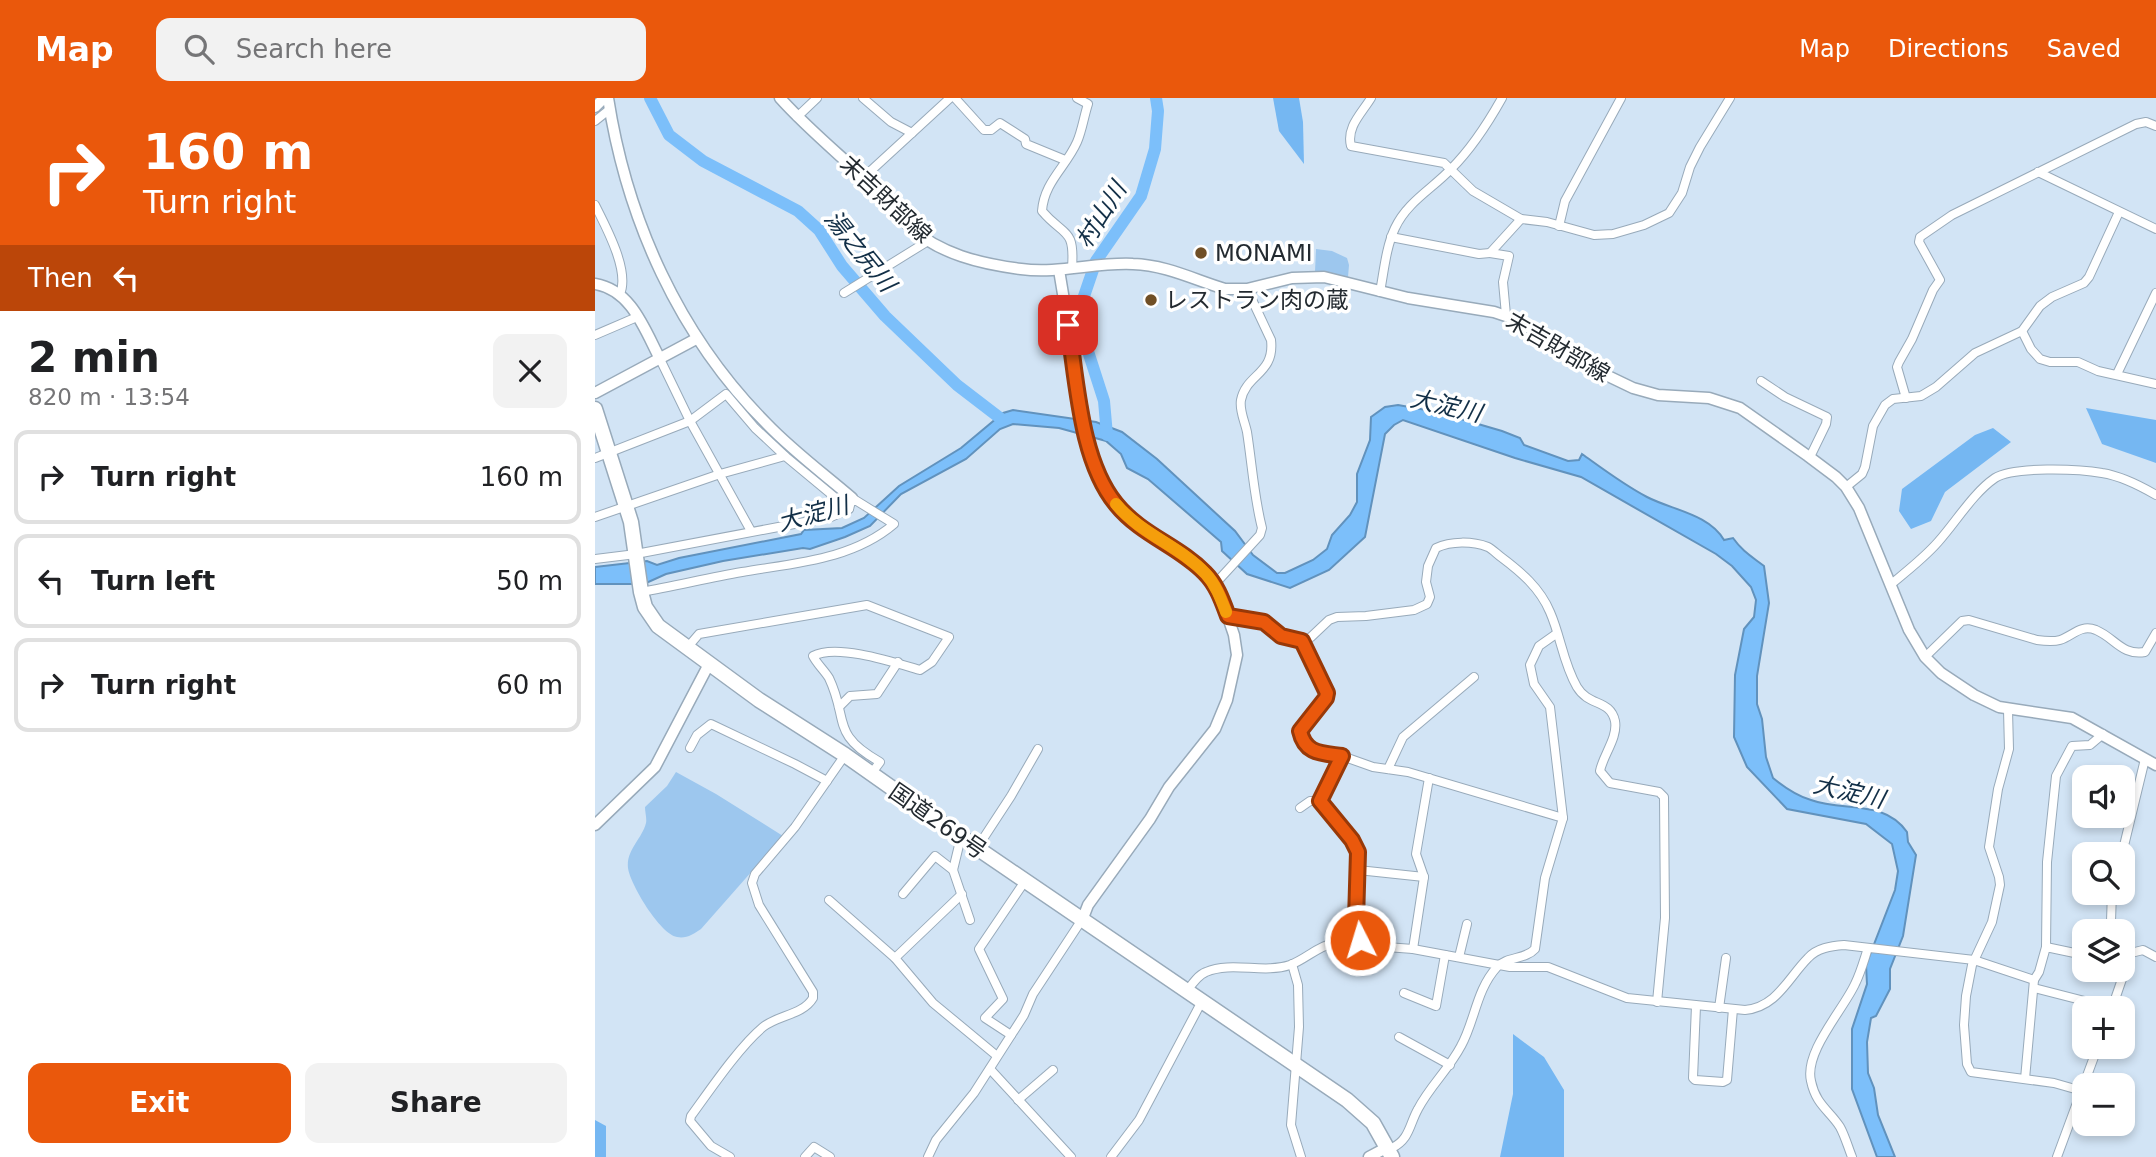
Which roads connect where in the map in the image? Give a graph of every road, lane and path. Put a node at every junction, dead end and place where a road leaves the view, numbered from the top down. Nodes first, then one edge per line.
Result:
1 (780, 98) edge
2 (817, 98) edge
3 (863, 98) edge
4 (950, 98) edge
5 (955, 98) edge
6 (1077, 98) edge
7 (1371, 98) edge
8 (1502, 98) edge
9 (1621, 98) edge
10 (1730, 98) edge
11 (607, 102) edge
12 (595, 107) edge
13 (797, 117) junction
14 (595, 121) edge
15 (2156, 125) edge
16 (912, 133) junction
17 (1065, 160) junction
18 (1452, 168) junction
19 (2038, 172) junction
20 (864, 177) junction
21 (595, 205) edge
22 (2119, 212) junction
23 (1521, 219) junction
24 (1559, 226) junction
25 (2156, 229) edge
26 (1391, 237) junction
27 (927, 241) junction
28 (1490, 253) junction
29 (1072, 268) junction
30 (1059, 270) junction
31 (595, 284) edge
32 (1247, 289) junction
33 (1380, 292) junction
34 (844, 293) dead end
35 (2156, 293) edge
36 (620, 294) junction
37 (1506, 315) junction
38 (637, 317) junction
39 (2022, 331) junction
40 (595, 335) edge
41 (696, 339) junction
42 (659, 358) junction
43 (2117, 374) junction
44 (1761, 381) dead end
45 (2156, 384) edge
46 (595, 393) edge
47 (1906, 398) junction
48 (595, 409) edge
49 (690, 421) junction
50 (602, 455) edge
51 (785, 456) junction
52 (1810, 457) junction
53 (720, 474) junction
54 (1846, 487) junction
55 (2156, 495) edge
56 (852, 502) junction
57 (626, 508) junction
58 (595, 517) edge
59 (751, 531) junction
60 (636, 556) junction
61 (595, 559) edge
62 (1214, 585) junction
63 (1890, 585) junction
64 (641, 591) junction
65 (1228, 616) junction
66 (1556, 634) junction
67 (2156, 634) edge
68 (1302, 641) junction
69 (687, 648) junction
70 (1925, 657) junction
71 (898, 662) junction
72 (709, 664) junction
73 (1473, 677) dead end
74 (839, 707) junction
75 (2008, 709) junction
76 (2103, 734) junction
77 (690, 748) dead end
78 (1038, 749) dead end
79 (845, 755) junction
80 (1342, 756) junction
81 (2145, 759) junction
82 (2156, 765) edge
83 (1388, 769) junction
84 (870, 775) junction
85 (1429, 778) junction
86 (827, 781) junction
87 (1320, 801) junction
88 (1300, 808) dead end
89 (1563, 818) junction
90 (595, 825) edge
91 (961, 837) junction
92 (2125, 842) edge
93 (977, 848) junction
94 (953, 870) junction
95 (1358, 870) junction
96 (1424, 877) junction
97 (1025, 881) junction
98 (903, 894) dead end
99 (962, 894) junction
100 (829, 900) dead end
101 (1083, 918) junction
102 (970, 920) dead end
103 (1467, 924) dead end
104 (1355, 944) junction
105 (2046, 947) junction
106 (1868, 948) junction
107 (1413, 949) junction
108 (2072, 952) edge
109 (2135, 952) edge
110 (1445, 955) junction
111 (1459, 957) junction
112 (2156, 957) edge
113 (895, 958) junction
114 (1726, 958) dead end
115 (1974, 960) junction
116 (1291, 964) junction
117 (1499, 964) junction
118 (2034, 984) junction
119 (1187, 991) junction
120 (1403, 993) dead end
121 (2073, 996) edge
122 (1202, 1001) junction
123 (1657, 1002) junction
124 (1696, 1006) junction
125 (1719, 1008) junction
126 (1733, 1009) junction
127 (1011, 1035) junction
128 (1399, 1037) dead end
129 (997, 1056) junction
130 (1294, 1064) junction
131 (1450, 1065) junction
132 (990, 1069) junction
133 (1053, 1070) dead end
134 (2025, 1079) junction
135 (2072, 1089) edge
136 (1018, 1101) junction
137 (2072, 1116) edge
138 (1389, 1152) edge
139 (730, 1157) edge
140 (805, 1157) edge
141 (830, 1157) edge
142 (928, 1157) edge
143 (1071, 1157) edge
144 (1111, 1157) edge
145 (1301, 1157) edge
146 (1369, 1157) edge
147 (1852, 1157) edge
148 (2057, 1157) edge

1 - 13 street, 末吉財部線
2 - 13 street
3 - 16 street
4 - 16 street
5 - 17 street
6 - 17 street
7 - 18 street
8 - 18 street
9 - 24 street
10 - 24 street
11 - 12 street
11 - 14 street
11 - 41 street
13 - 20 street, 末吉財部線
15 - 19 street
16 - 20 street
17 - 29 street
18 - 23 street
18 - 26 street
19 - 22 street
19 - 47 street
20 - 27 street, 末吉財部線
21 - 36 street
22 - 25 street
22 - 39 street
23 - 24 street
23 - 28 street
26 - 28 street
26 - 33 street
27 - 30 street, 末吉財部線
27 - 34 street
28 - 37 street
29 - 30 street, 末吉財部線
29 - 32 street, 末吉財部線
30 - 62 street
31 - 36 street
32 - 33 street, 末吉財部線
32 - 62 street
33 - 37 street, 末吉財部線
35 - 43 street
36 - 38 street
37 - 52 street, 末吉財部線
38 - 40 street
38 - 42 street
39 - 43 street
39 - 47 street
41 - 42 street
41 - 56 street
42 - 46 street
42 - 49 street
43 - 45 street
44 - 52 street
47 - 54 street
48 - 50 highway, 国道269号
49 - 50 street
49 - 51 street
49 - 53 street
50 - 57 highway, 国道269号
51 - 53 street
51 - 56 street
52 - 54 street, 末吉財部線
53 - 57 street
53 - 59 street
54 - 63 street, 末吉財部線
55 - 63 street
56 - 59 street
56 - 64 street
57 - 58 street
57 - 60 highway, 国道269号
59 - 60 street
60 - 61 street
60 - 64 highway, 国道269号
62 - 65 street
63 - 70 street, 末吉財部線
64 - 69 highway, 国道269号
65 - 68 street
65 - 101 street
66 - 68 street
66 - 89 street
66 - 123 street
67 - 70 street
68 - 80 street
69 - 71 street
69 - 72 highway, 国道269号
70 - 75 street, 末吉財部線
71 - 74 street
71 - 74 street
72 - 79 highway, 国道269号
72 - 90 street
73 - 83 street
74 - 84 street
75 - 76 street, 末吉財部線
75 - 115 street
76 - 81 street, 末吉財部線
76 - 105 street
77 - 86 street
78 - 93 street
79 - 84 highway, 国道269号
79 - 86 street
80 - 83 street
80 - 87 street
81 - 82 street, 末吉財部線
81 - 92 street
83 - 85 street
84 - 91 highway, 国道269号
85 - 89 street
85 - 96 street
86 - 139 street
87 - 88 street
87 - 95 street
89 - 117 street
91 - 93 highway, 国道269号
91 - 94 street
93 - 97 highway, 国道269号
94 - 98 street
94 - 99 street
95 - 96 street
95 - 104 street
96 - 107 street
97 - 101 highway, 国道269号
97 - 127 street
99 - 102 street
99 - 113 street
100 - 113 street
101 - 119 highway, 国道269号
101 - 127 street
103 - 111 street
104 - 107 street
104 - 116 street
105 - 108 street
105 - 118 street
106 - 115 street
106 - 126 street
106 - 147 street
107 - 110 street
109 - 112 street
110 - 111 street
110 - 120 street
111 - 117 street
113 - 129 street
114 - 125 street
115 - 118 street
115 - 134 street
116 - 119 street
116 - 130 street
117 - 123 street
117 - 131 street
118 - 121 street
118 - 134 street
119 - 122 highway, 国道269号
122 - 130 highway, 国道269号
122 - 144 street
123 - 124 street
124 - 125 street
124 - 126 street
125 - 126 street
127 - 129 street
128 - 131 street
129 - 132 street
130 - 138 highway, 国道269号
130 - 145 street
131 - 138 street
132 - 136 street
132 - 142 street
133 - 136 street
134 - 135 street
136 - 143 street
137 - 148 street
138 - 146 street
140 - 141 street

